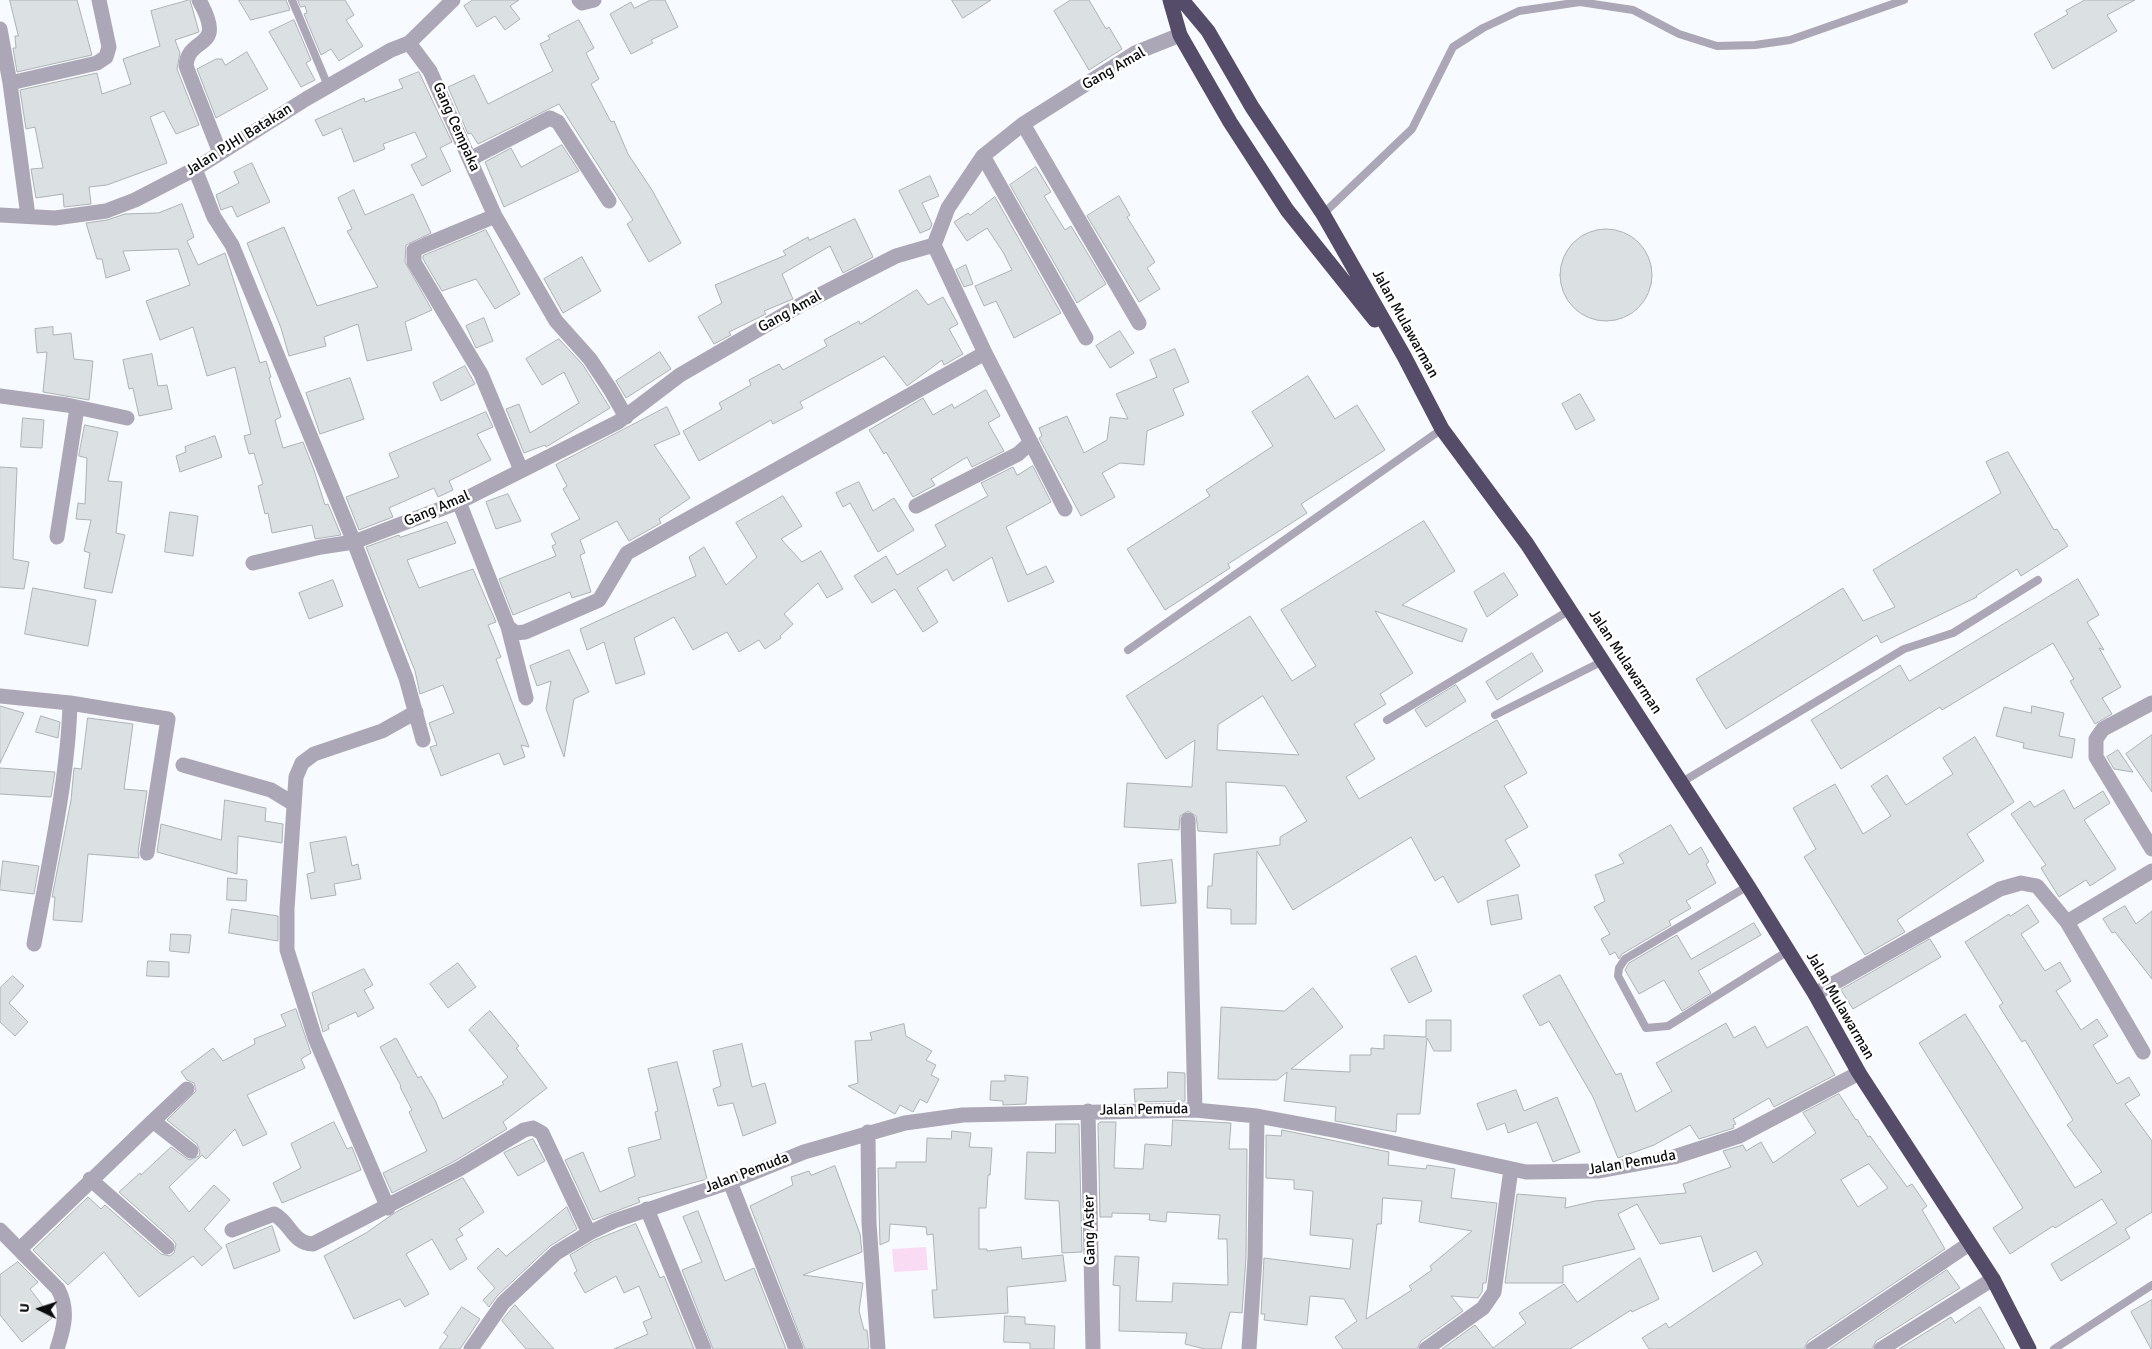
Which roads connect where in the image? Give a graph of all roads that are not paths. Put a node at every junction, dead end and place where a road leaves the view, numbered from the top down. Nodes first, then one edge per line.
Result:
1 (99, 0) edge
2 (199, 0) edge
3 (292, 0) edge
4 (453, 0) edge
5 (579, 0) edge
6 (594, 0) edge
7 (1170, 0) edge
8 (1182, 0) edge
9 (1904, 0) edge
10 (1180, 35) junction
11 (1, 39) edge
12 (409, 43) junction
13 (10, 83) junction
14 (328, 86) junction
15 (1023, 124) junction
16 (220, 153) junction
17 (983, 156) junction
18 (470, 158) junction
19 (195, 169) junction
20 (609, 201) dead end
21 (1323, 214) junction
22 (0, 215) edge
23 (28, 216) junction
24 (495, 216) junction
25 (934, 246) junction
26 (1138, 323) dead end
27 (1086, 338) dead end
28 (985, 353) junction
29 (1404, 356) junction
30 (0, 396) edge
31 (77, 408) junction
32 (626, 417) junction
33 (127, 418) dead end
34 (1442, 429) junction
35 (1031, 442) junction
36 (521, 470) junction
37 (459, 502) junction
38 (916, 506) dead end
39 (1064, 509) dead end
40 (57, 537) dead end
41 (354, 542) junction
42 (253, 563) dead end
43 (2038, 580) dead end
44 (1570, 610) junction
45 (508, 627) junction
46 (1128, 650) dead end
47 (1603, 661) junction
48 (0, 696) edge
49 (526, 698) dead end
50 (70, 703) junction
51 (2152, 703) edge
52 (416, 712) junction
53 (1495, 715) dead end
54 (1387, 720) dead end
55 (423, 740) dead end
56 (183, 765) dead end
57 (1682, 782) junction
58 (294, 804) junction
59 (1188, 820) dead end
60 (2152, 849) edge
61 (147, 853) dead end
62 (2152, 871) edge
63 (1748, 886) junction
64 (2066, 922) junction
65 (34, 944) dead end
66 (1788, 951) junction
67 (1815, 994) junction
68 (2144, 1052) dead end
69 (1859, 1073) junction
70 (186, 1088) dead end
71 (1196, 1110) junction
72 (1088, 1111) junction
73 (1257, 1116) junction
74 (153, 1121) junction
75 (868, 1132) junction
76 (191, 1151) dead end
77 (1511, 1169) junction
78 (90, 1179) junction
79 (730, 1182) junction
80 (388, 1208) junction
81 (647, 1209) junction
82 (0, 1230) edge
83 (232, 1230) dead end
84 (589, 1233) junction
85 (1969, 1244) junction
86 (167, 1247) dead end
87 (20, 1249) junction
88 (1993, 1279) junction
89 (2152, 1285) edge
90 (57, 1349) edge
91 (471, 1349) edge
92 (704, 1349) edge
93 (796, 1349) edge
94 (878, 1349) edge
95 (1093, 1349) edge
96 (1248, 1349) edge
97 (1426, 1349) edge
98 (1813, 1349) edge
99 (1881, 1349) edge
100 (2029, 1349) edge
101 (2054, 1349) edge

1 - 13 street
2 - 16 street
3 - 14 lane
4 - 12 street, Jalan PJHI Batakan
5 - 6 street
7 - 10 highway
8 - 21 highway, Jalan Mulawarman
9 - 21 lane
10 - 15 street, Gang Amal
10 - 29 highway
11 - 13 street
12 - 14 street, Jalan PJHI Batakan
12 - 18 street, Gang Cempaka
13 - 23 street
14 - 16 street, Jalan PJHI Batakan
15 - 17 street, Gang Amal
15 - 26 street
16 - 19 street, Jalan PJHI Batakan
17 - 25 street, Gang Amal
17 - 27 street
18 - 20 street
18 - 24 street, Gang Cempaka
19 - 23 street, Jalan PJHI Batakan
19 - 41 street
21 - 29 highway, Jalan Mulawarman
22 - 23 street, Jalan PJHI Batakan
24 - 32 street, Gang Cempaka
24 - 36 street
25 - 28 street
25 - 32 street, Gang Amal
28 - 35 street
28 - 45 street
29 - 34 highway, Jalan Mulawarman
30 - 31 street
31 - 33 street
31 - 40 street
32 - 36 street, Gang Amal
34 - 44 highway, Jalan Mulawarman
34 - 46 lane
35 - 38 street
35 - 39 street
36 - 37 street, Gang Amal
37 - 41 street, Gang Amal
37 - 45 street
41 - 42 street, Gang Amal
41 - 52 street
43 - 57 lane
44 - 47 highway, Jalan Mulawarman
44 - 54 lane
45 - 49 street
47 - 53 lane
47 - 57 highway, Jalan Mulawarman
48 - 50 street
50 - 61 street
50 - 65 street
51 - 60 street
52 - 55 street
52 - 58 street
56 - 58 street
57 - 63 highway, Jalan Mulawarman
58 - 80 street
59 - 71 street
62 - 64 street
63 - 66 highway, Jalan Mulawarman
63 - 66 lane
64 - 67 street
64 - 68 street
66 - 67 highway, Jalan Mulawarman
67 - 69 highway, Jalan Mulawarman
69 - 77 street, Jalan Pemuda
69 - 85 highway, Jalan Mulawarman
70 - 74 street
71 - 72 street, Jalan Pemuda
71 - 73 street, Jalan Pemuda
72 - 75 street, Jalan Pemuda
72 - 95 street, Gang Aster
73 - 77 street, Jalan Pemuda
73 - 96 street
74 - 76 street
74 - 78 street
75 - 79 street, Jalan Pemuda
75 - 94 street
77 - 97 street
78 - 86 street
78 - 87 street
79 - 81 street, Jalan Pemuda
79 - 93 street
80 - 83 street
80 - 84 street
81 - 84 street, Jalan Pemuda
81 - 92 street
82 - 87 street
84 - 91 street, Jalan Pemuda
85 - 88 highway, Jalan Mulawarman
85 - 98 street
87 - 90 street
88 - 99 street
88 - 100 highway, Jalan Mulawarman
89 - 101 lane

